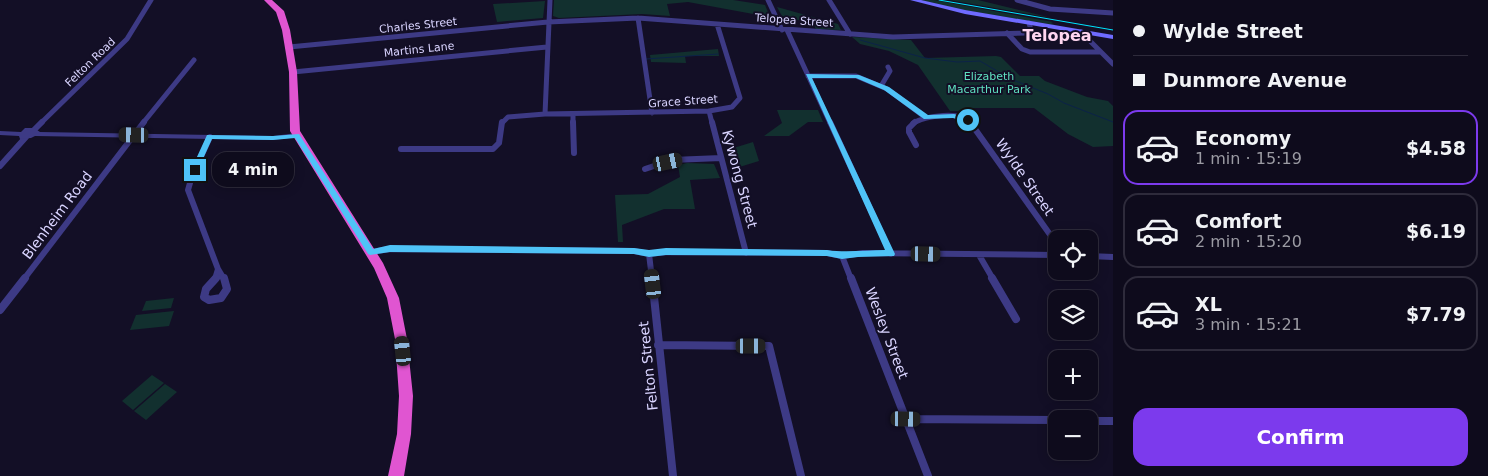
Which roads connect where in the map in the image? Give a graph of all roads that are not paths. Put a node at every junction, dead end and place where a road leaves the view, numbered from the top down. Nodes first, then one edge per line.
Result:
1 (151, 0) edge
2 (268, 0) edge
3 (550, 0) edge
4 (768, 0) edge
5 (829, 0) edge
6 (913, 0) edge
7 (1017, 0) edge
8 (1113, 13) edge
9 (638, 18) junction
10 (548, 22) junction
11 (1029, 23) junction
12 (717, 24) junction
13 (784, 30) junction
14 (1081, 32) junction
15 (1007, 33) junction
16 (850, 34) junction
17 (1113, 37) edge
18 (289, 47) junction
19 (547, 47) junction
20 (1100, 52) junction
21 (194, 60) dead end
22 (1113, 64) edge
23 (888, 67) dead end
24 (293, 72) junction
25 (808, 76) junction
26 (881, 86) junction
27 (709, 111) junction
28 (652, 113) junction
29 (545, 114) junction
30 (573, 115) junction
31 (926, 118) junction
32 (0, 133) edge
33 (29, 134) junction
34 (134, 135) junction
35 (297, 135) junction
36 (210, 137) junction
37 (916, 145) dead end
38 (401, 150) dead end
39 (574, 153) dead end
40 (721, 158) junction
41 (0, 166) edge
42 (645, 169) dead end
43 (1048, 233) edge
44 (370, 252) junction
45 (746, 253) junction
46 (649, 254) junction
47 (891, 254) junction
48 (979, 255) junction
49 (842, 256) junction
50 (1048, 256) edge
51 (1098, 256) edge
52 (1113, 257) edge
53 (218, 269) dead end
54 (0, 310) edge
55 (1016, 319) dead end
56 (658, 345) junction
57 (906, 419) junction
58 (1048, 420) edge
59 (1098, 421) edge
60 (1113, 421) edge
61 (396, 476) edge
62 (673, 476) edge
63 (802, 476) edge
64 (928, 476) edge

1 - 33 street, Felton Road
2 - 18 highway
3 - 10 street
4 - 13 street
5 - 16 street
6 - 11 main road
7 - 8 street
9 - 10 street, Telopea Street
9 - 12 street, Telopea Street
9 - 28 street
10 - 18 street, Charles Street
10 - 19 street
11 - 14 main road
11 - 15 street, Telopea Street
12 - 13 street, Telopea Street
12 - 27 street, Grace Street
13 - 16 street, Telopea Street
13 - 25 street
14 - 17 main road
14 - 20 street
15 - 16 street, Telopea Street
15 - 20 street
18 - 24 highway
19 - 24 street, Martins Lane
19 - 29 street
20 - 22 street
21 - 34 street, Blenheim Road
23 - 26 street
24 - 35 highway
25 - 26 street
25 - 47 street
26 - 31 street
27 - 28 street, Grace Street
27 - 40 street, Kywong Street
28 - 30 street, Grace Street
29 - 30 street, Grace Street
29 - 38 street, Grace Street
30 - 39 street
31 - 37 street
31 - 43 street, Wylde Street
32 - 33 street
33 - 34 street
33 - 41 street, Felton Road
34 - 36 street
34 - 54 street, Blenheim Road
35 - 36 street
35 - 44 highway
36 - 53 street
40 - 42 street
40 - 45 street, Kywong Street
44 - 46 street
44 - 61 highway
45 - 46 street
45 - 49 street
46 - 56 street, Felton Street
47 - 48 street
47 - 49 street
48 - 50 street
48 - 55 street
49 - 57 street, Wesley Street
51 - 52 street
56 - 62 street, Felton Street
56 - 63 street
57 - 58 street
57 - 64 street, Wesley Street
59 - 60 street

